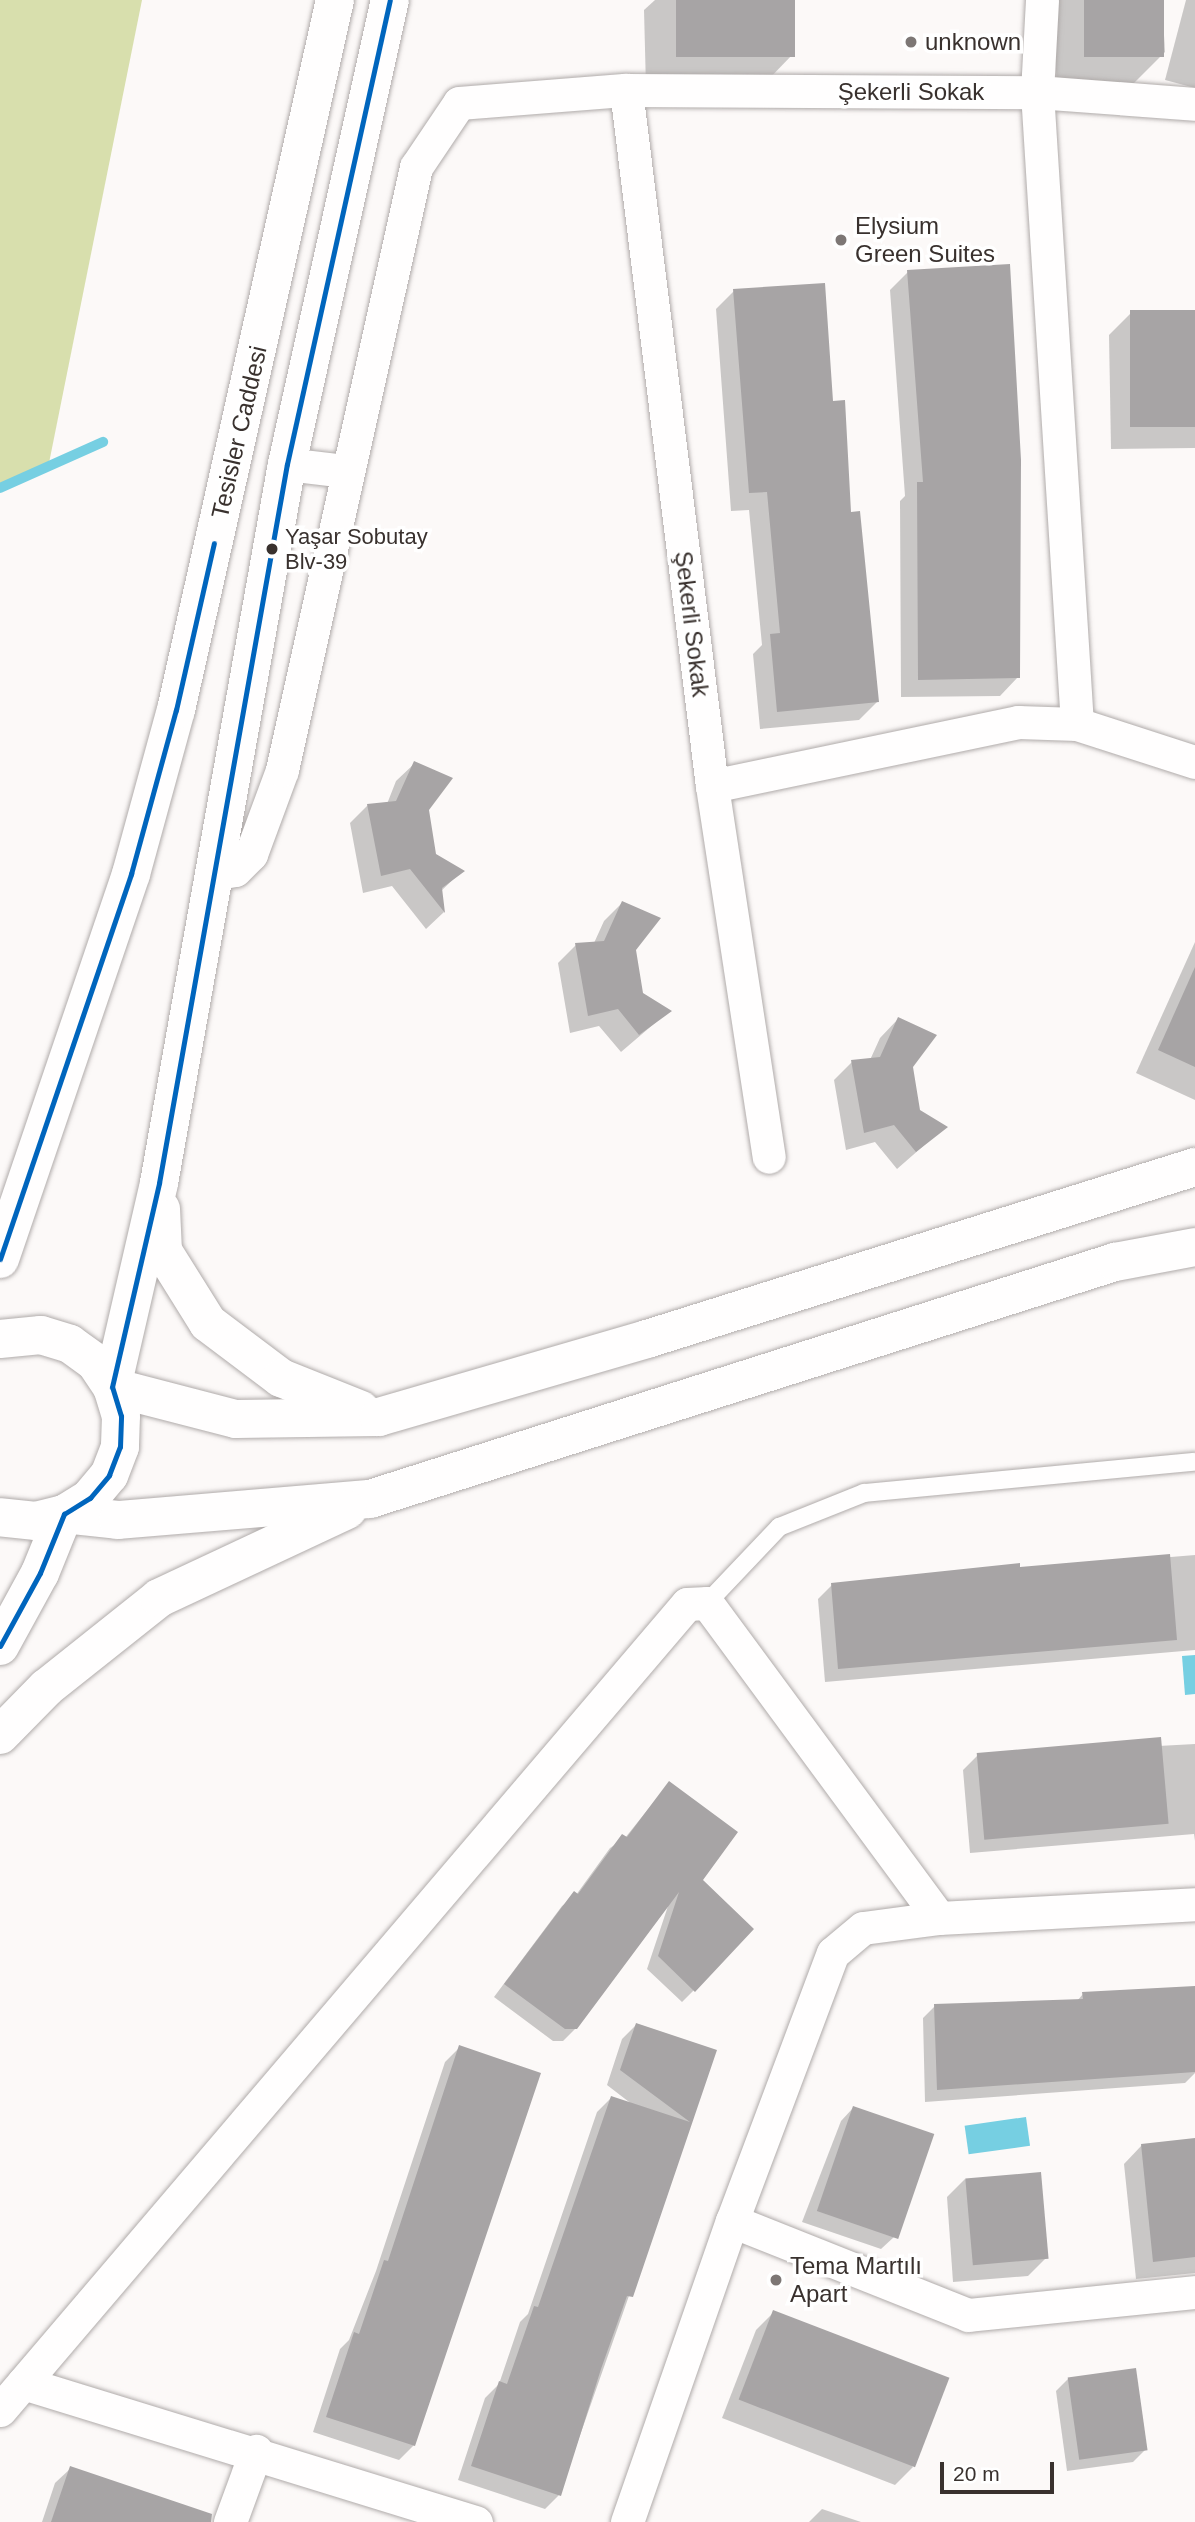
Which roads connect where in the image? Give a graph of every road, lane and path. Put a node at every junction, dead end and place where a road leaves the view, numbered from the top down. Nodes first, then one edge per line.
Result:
1 (335, 0) edge
2 (390, 0) edge
3 (1042, 0) edge
4 (626, 90) junction
5 (1037, 92) junction
6 (1195, 104) edge
7 (287, 464) junction
8 (345, 471) junction
9 (1077, 724) junction
10 (1195, 762) edge
11 (712, 786) junction
12 (212, 874) junction
13 (769, 1157) dead end
14 (1195, 1167) edge
15 (159, 1183) junction
16 (1195, 1247) edge
17 (0, 1259) edge
18 (0, 1339) edge
19 (112, 1387) junction
20 (379, 1417) junction
21 (1195, 1462) edge
22 (370, 1499) junction
23 (64, 1514) junction
24 (0, 1517) edge
25 (707, 1603) junction
26 (0, 1646) edge
27 (0, 1735) edge
28 (1195, 1904) edge
29 (939, 1918) junction
30 (732, 2221) junction
31 (1195, 2292) edge
32 (23, 2383) junction
33 (0, 2410) edge
34 (256, 2451) junction
35 (230, 2522) edge
36 (476, 2522) edge
37 (627, 2522) edge

1 - 17 main road, Tesisler Caddesi
2 - 7 main road
3 - 5 street
4 - 5 street, Şekerli Sokak
4 - 8 street, Şekerli Sokak
4 - 11 street, Şekerli Sokak
5 - 6 street, Şekerli Sokak
5 - 9 street
7 - 8 street
7 - 12 main road
8 - 12 street, Şekerli Sokak
9 - 10 street
9 - 11 street
11 - 13 street, Şekerli Sokak
12 - 15 main road
14 - 20 main road
15 - 19 main road
15 - 20 main road
16 - 22 main road
18 - 19 main road
19 - 20 main road
19 - 23 main road
21 - 25 lane
22 - 23 main road
22 - 27 main road
23 - 24 main road
23 - 26 main road
25 - 29 street
25 - 32 street
28 - 29 street
29 - 30 street
30 - 31 street
30 - 37 street
32 - 33 street
32 - 34 street
34 - 35 street
34 - 36 street

